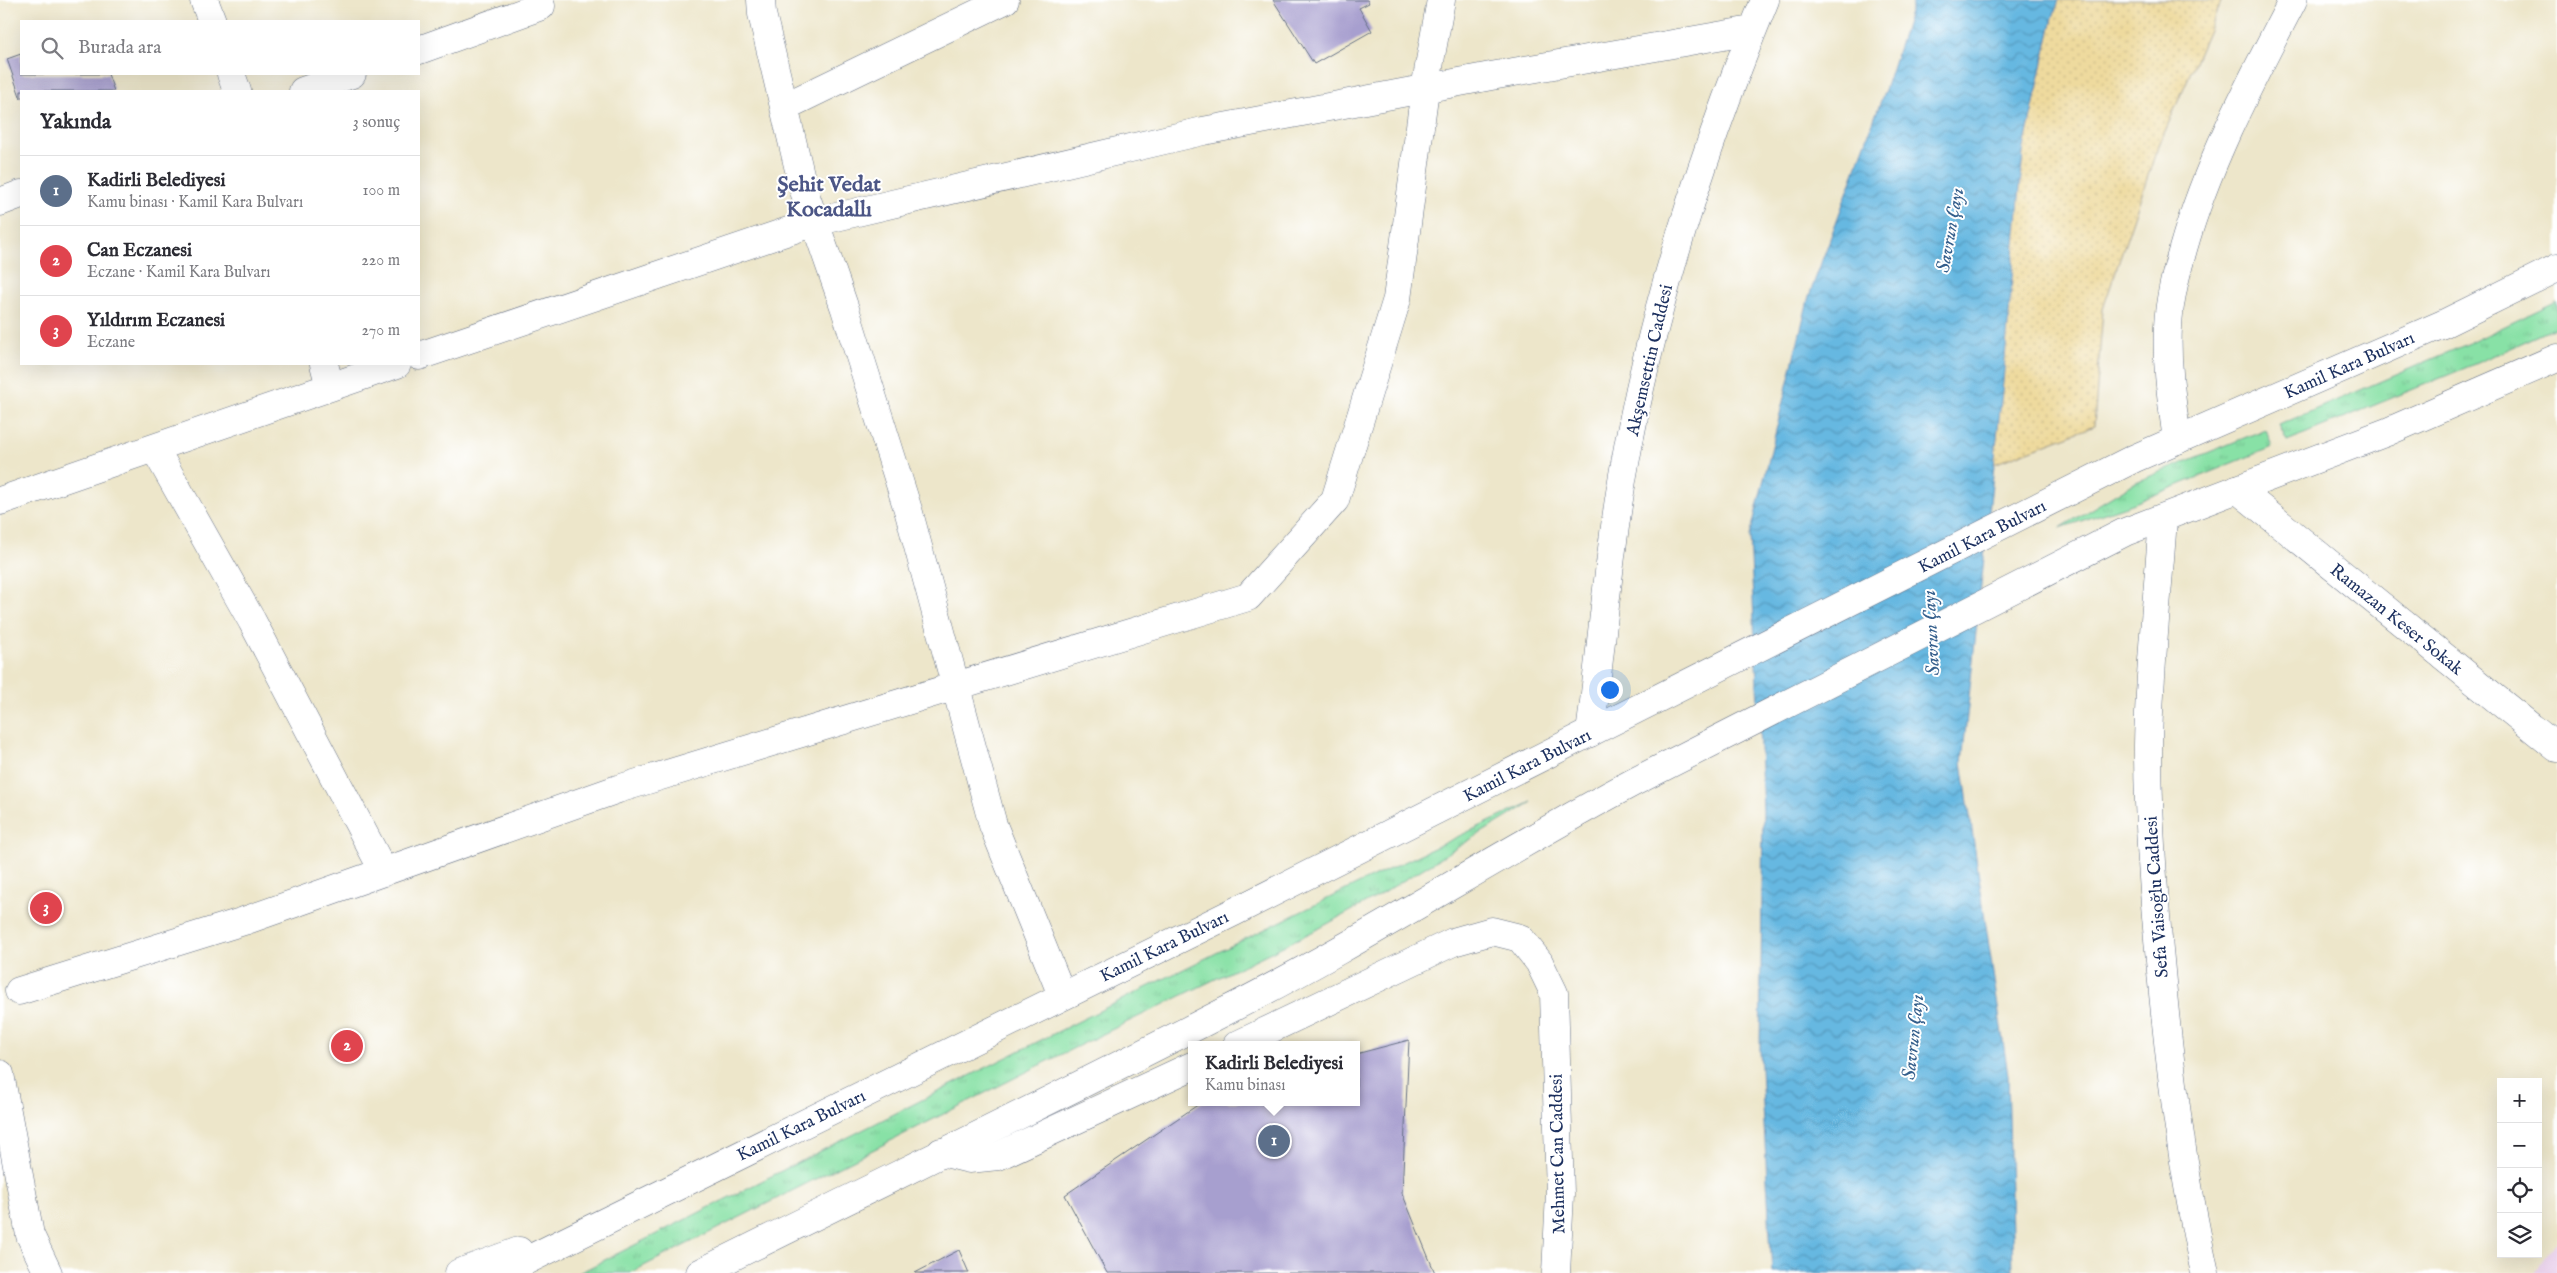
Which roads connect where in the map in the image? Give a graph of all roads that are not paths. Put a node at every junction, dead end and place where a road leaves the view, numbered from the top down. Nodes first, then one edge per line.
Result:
1 (204, 0) edge
2 (761, 0) edge
3 (1005, 0) edge
4 (1441, 0) edge
5 (1765, 0) edge
6 (2293, 0) edge
7 (542, 6) dead end
8 (212, 20) edge
9 (1752, 30) junction
10 (420, 50) edge
11 (231, 75) edge
12 (349, 75) edge
13 (1425, 89) junction
14 (237, 90) edge
15 (306, 90) edge
16 (784, 107) junction
17 (20, 194) edge
18 (0, 202) edge
19 (815, 222) junction
20 (2557, 268) edge
21 (420, 356) edge
22 (2557, 358) edge
23 (391, 365) edge
24 (327, 376) edge
25 (2177, 440) junction
26 (155, 448) junction
27 (2237, 489) junction
28 (0, 501) edge
29 (2163, 518) junction
30 (955, 686) junction
31 (1590, 733) junction
32 (2557, 748) edge
33 (384, 872) junction
34 (19, 991) dead end
35 (1062, 995) junction
36 (1245, 1041) edge
37 (1188, 1068) edge
38 (0, 1074) edge
39 (941, 1152) junction
40 (624, 1212) junction
41 (30, 1235) junction
42 (31, 1273) edge
43 (48, 1273) edge
44 (459, 1273) edge
45 (501, 1273) edge
46 (700, 1273) edge
47 (1556, 1273) edge
48 (2205, 1273) edge

1 - 8 street
2 - 16 street
3 - 16 street
4 - 13 street
5 - 9 street, Akşemsettin Caddesi
6 - 25 street
7 - 10 street
9 - 13 street
9 - 31 street, Akşemsettin Caddesi
11 - 14 street
12 - 15 street
13 - 19 street
13 - 30 street
16 - 19 street
17 - 18 street
19 - 21 street
19 - 30 street
20 - 25 street, Kamil Kara Bulvarı
22 - 27 street
23 - 24 street
24 - 26 street
25 - 31 street, Kamil Kara Bulvarı
26 - 28 street
26 - 33 street
27 - 29 street
27 - 32 street, Ramazan Keser Sokak
29 - 39 street
29 - 48 street, Sefa Vaisoğlu Caddesi
30 - 33 street
30 - 35 street
31 - 35 street, Kamil Kara Bulvarı
33 - 34 street
35 - 40 street, Kamil Kara Bulvarı
36 - 47 street, Mehmet Can Caddesi
37 - 39 street
38 - 41 street
39 - 46 street
40 - 44 street
40 - 45 street, Kamil Kara Bulvarı
41 - 42 street
41 - 43 street

